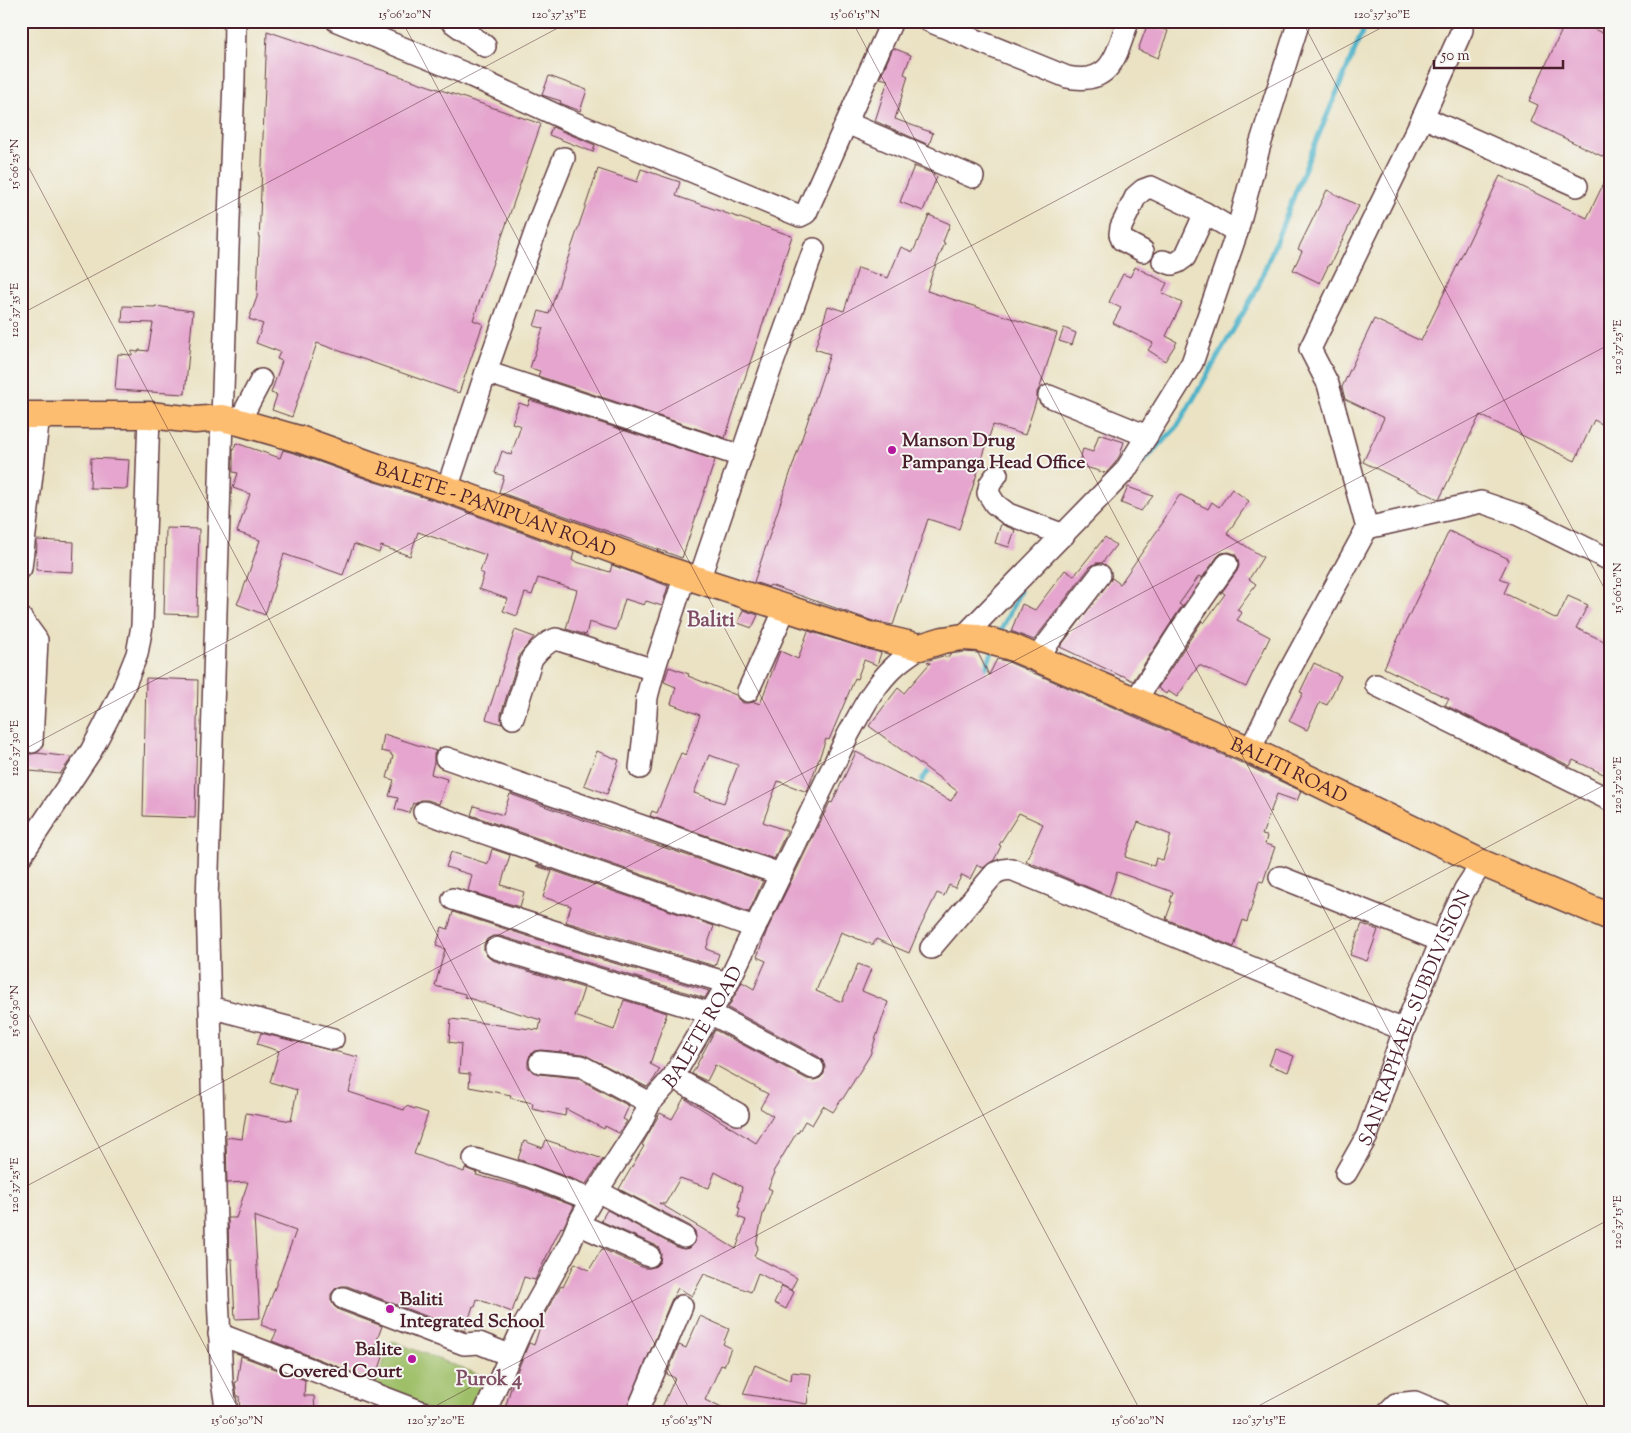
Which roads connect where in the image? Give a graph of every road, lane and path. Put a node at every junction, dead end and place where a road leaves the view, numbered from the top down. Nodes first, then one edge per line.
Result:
1 (235, 21) edge
2 (337, 21) edge
3 (451, 21) edge
4 (892, 21) edge
5 (929, 21) edge
6 (1128, 21) edge
7 (1299, 21) edge
8 (1462, 30) dead end
9 (484, 46) dead end
10 (1423, 117) junction
11 (847, 123) junction
12 (564, 158) dead end
13 (973, 177) dead end
14 (1577, 186) dead end
15 (1204, 213) junction
16 (1237, 232) junction
17 (814, 249) dead end
18 (1143, 252) dead end
19 (1163, 262) dead end
20 (486, 372) junction
21 (261, 380) dead end
22 (1049, 396) dead end
23 (30, 415) edge
24 (149, 415) junction
25 (230, 420) junction
26 (1147, 436) junction
27 (741, 456) junction
28 (997, 474) dead end
29 (447, 489) junction
30 (1367, 528) junction
31 (1064, 535) junction
32 (1610, 560) edge
33 (1227, 564) dead end
34 (21, 568) edge
35 (1100, 575) dead end
36 (692, 578) junction
37 (784, 609) junction
38 (21, 618) edge
39 (971, 638) junction
40 (920, 647) junction
41 (1037, 657) junction
42 (654, 670) junction
43 (1376, 685) dead end
44 (748, 691) dead end
45 (1135, 701) junction
46 (513, 718) dead end
47 (32, 742) dead end
48 (1250, 750) junction
49 (446, 758) dead end
50 (640, 768) dead end
51 (1610, 800) edge
52 (424, 812) dead end
53 (21, 856) edge
54 (1482, 863) junction
55 (780, 874) junction
56 (1280, 877) dead end
57 (453, 899) dead end
58 (1610, 917) edge
59 (754, 927) junction
60 (1441, 941) junction
61 (496, 948) dead end
62 (931, 948) dead end
63 (728, 984) junction
64 (210, 1007) junction
65 (710, 1013) junction
66 (1404, 1030) junction
67 (333, 1039) dead end
68 (540, 1062) dead end
69 (813, 1068) dead end
70 (673, 1077) junction
71 (650, 1103) junction
72 (738, 1114) dead end
73 (474, 1160) dead end
74 (1346, 1173) dead end
75 (594, 1195) junction
76 (578, 1224) junction
77 (684, 1237) dead end
78 (649, 1256) dead end
79 (343, 1298) dead end
80 (682, 1306) dead end
81 (219, 1334) junction
82 (509, 1355) junction
83 (227, 1412) edge
84 (422, 1412) edge
85 (486, 1412) edge
86 (637, 1412) edge
87 (1388, 1412) edge
88 (1439, 1412) edge

1 - 25 street
2 - 11 street
3 - 9 street
4 - 11 street
5 - 6 street
7 - 16 street
8 - 10 street
10 - 14 street
10 - 30 street
11 - 13 street
12 - 20 street
15 - 16 street
15 - 18 street
15 - 19 street
16 - 26 street
17 - 27 street
20 - 27 street
20 - 29 street
21 - 25 street
22 - 26 street
23 - 24 main road, BALETE - PANIPUAN ROAD
23 - 34 street
24 - 25 main road, BALETE - PANIPUAN ROAD
24 - 53 street
25 - 29 main road, BALETE - PANIPUAN ROAD
25 - 64 street
26 - 31 street
27 - 36 street
28 - 31 street
29 - 36 main road, BALETE - PANIPUAN ROAD
30 - 32 street
30 - 48 street
31 - 39 street
33 - 45 street
35 - 41 street
36 - 37 main road, BALETE - PANIPUAN ROAD
36 - 42 street
37 - 40 main road, BALETE - PANIPUAN ROAD
37 - 44 street
38 - 47 street
39 - 40 main road, BALETE - PANIPUAN ROAD
39 - 41 main road, BALITI ROAD
40 - 55 street, BALETE ROAD
41 - 45 main road, BALITI ROAD
42 - 46 street
42 - 50 street
43 - 51 street
45 - 48 main road, BALITI ROAD
48 - 54 main road, BALITI ROAD
49 - 55 street
52 - 59 street
54 - 58 main road, BALITI ROAD
54 - 60 street, SAN RAPHAEL SUBDIVISION
55 - 59 street, BALETE ROAD
56 - 60 street
57 - 63 street
59 - 63 street, BALETE ROAD
60 - 66 street, SAN RAPHAEL SUBDIVISION
61 - 65 street
62 - 66 street
63 - 65 street, BALETE ROAD
64 - 67 street
64 - 81 street
65 - 69 street
65 - 70 street, BALETE ROAD
66 - 74 street, SAN RAPHAEL SUBDIVISION
68 - 71 street
70 - 71 street, BALETE ROAD
70 - 72 street
71 - 75 street, BALETE ROAD
73 - 75 street
75 - 76 street, BALETE ROAD
75 - 77 street
76 - 78 street
76 - 82 street, BALETE ROAD
79 - 82 street
80 - 86 street
81 - 83 street
81 - 84 street
82 - 85 street, BALETE ROAD
87 - 88 street

